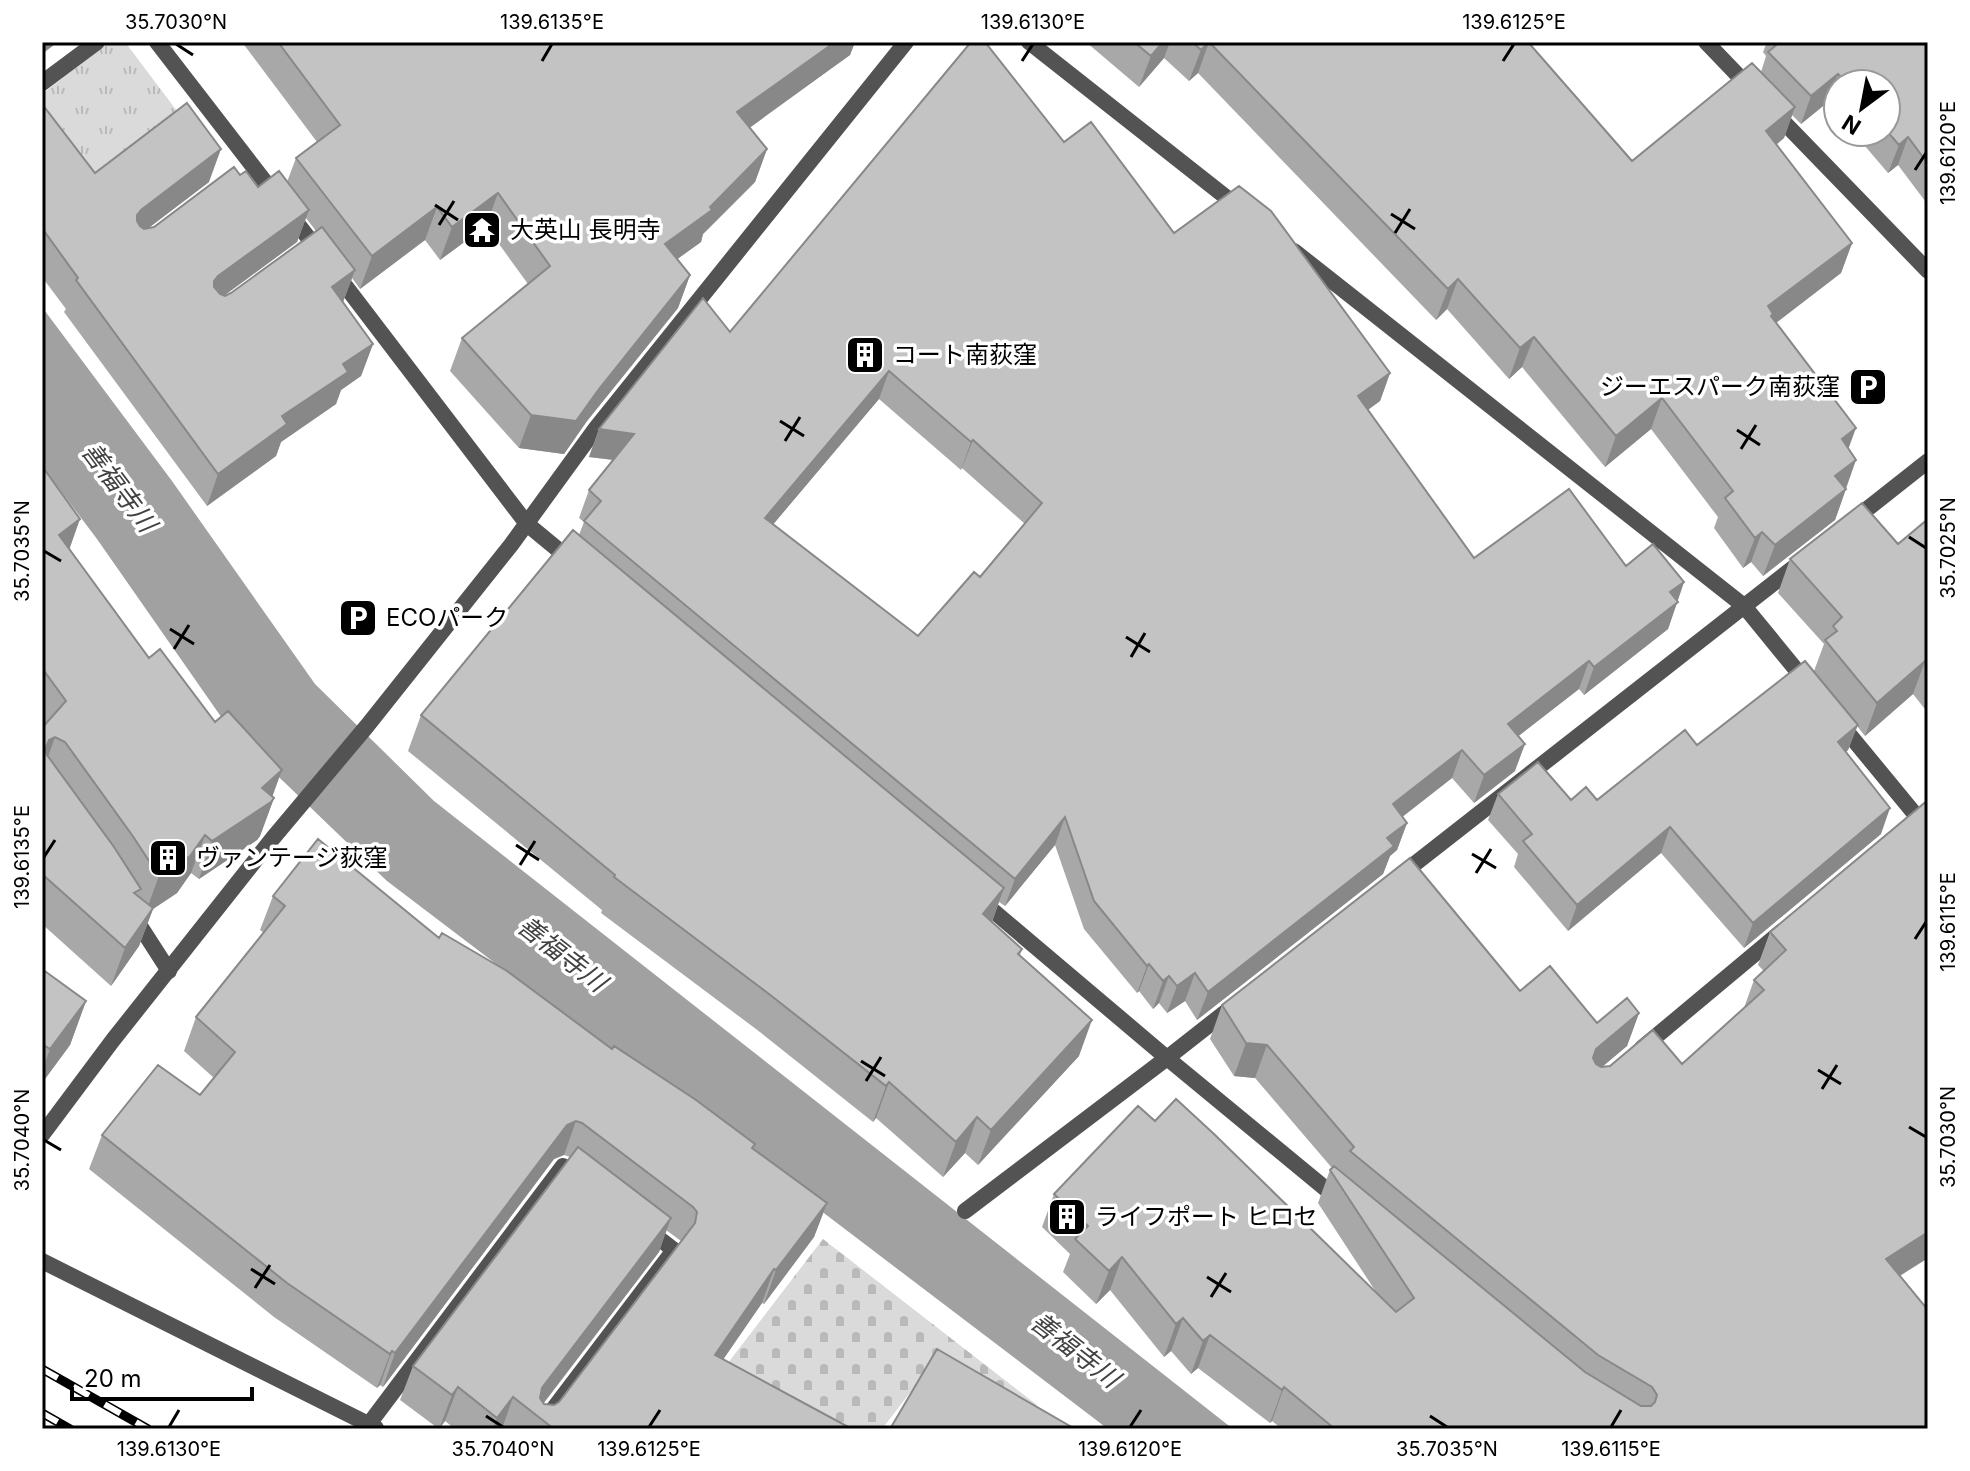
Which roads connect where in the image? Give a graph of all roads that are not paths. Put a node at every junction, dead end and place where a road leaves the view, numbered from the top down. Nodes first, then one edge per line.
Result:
1 (97, 42) edge
2 (157, 42) edge
3 (906, 42) edge
4 (1029, 42) edge
5 (1706, 42) edge
6 (42, 83) edge
7 (1254, 220) edge
8 (1280, 240) edge
9 (1928, 271) edge
10 (1928, 461) edge
11 (527, 524) junction
12 (1842, 529) edge
13 (1817, 548) edge
14 (589, 575) edge
15 (1744, 606) junction
16 (1917, 825) edge
17 (965, 887) edge
18 (1380, 891) edge
19 (126, 905) edge
20 (1797, 918) edge
21 (169, 971) junction
22 (1242, 999) edge
23 (1167, 1058) junction
24 (1628, 1060) edge
25 (42, 1135) edge
26 (587, 1184) edge
27 (1349, 1208) edge
28 (965, 1211) dead end
29 (637, 1222) edge
30 (42, 1261) edge
31 (373, 1427) edge
32 (538, 1429) edge

1 - 6 street
2 - 11 street
3 - 11 street
4 - 7 street
5 - 9 street
8 - 15 street
10 - 12 street
11 - 14 street
11 - 21 street
13 - 15 street
15 - 16 street
15 - 18 street
17 - 23 street
19 - 21 street
20 - 24 street
21 - 25 street
22 - 23 street
23 - 27 street
23 - 28 street
26 - 31 street
29 - 32 street
30 - 31 street

